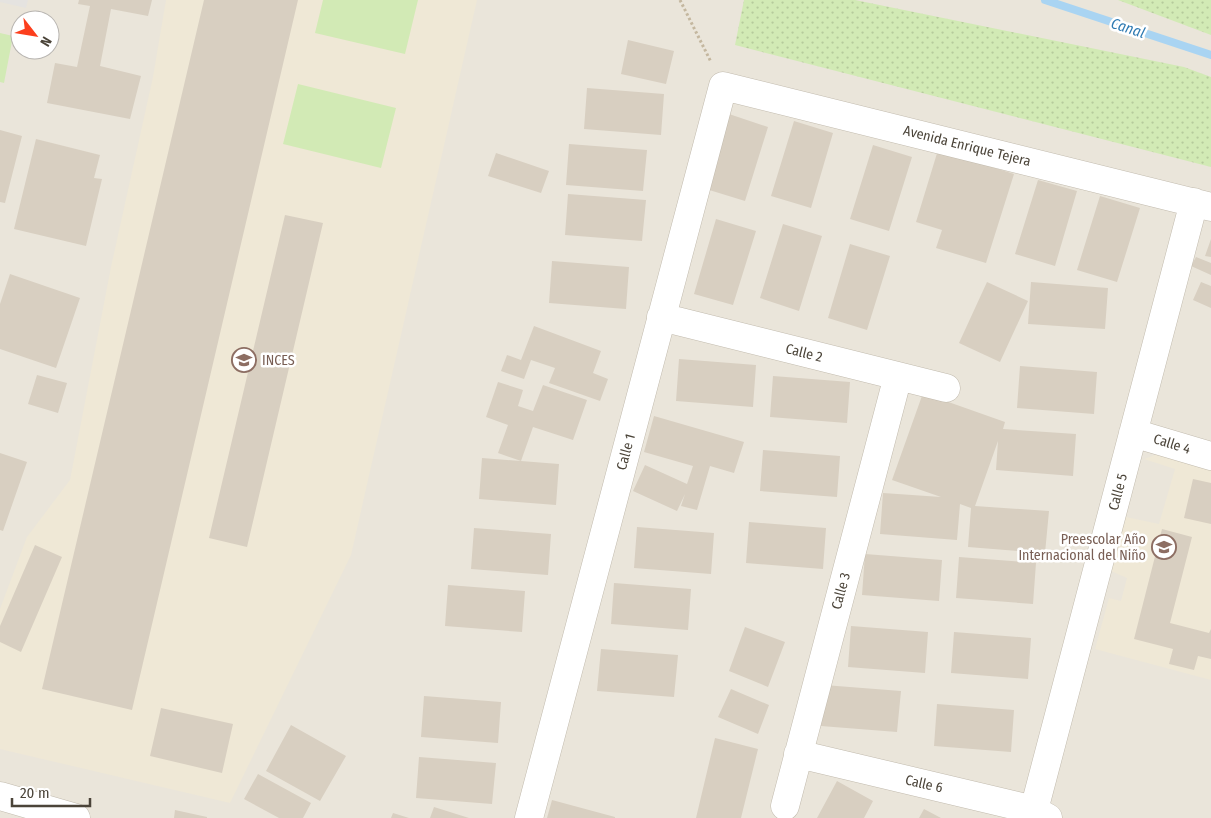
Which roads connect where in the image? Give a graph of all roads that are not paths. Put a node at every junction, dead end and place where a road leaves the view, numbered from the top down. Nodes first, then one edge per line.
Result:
1 (723, 86) joint
2 (1202, 205) edge
3 (661, 317) junction
4 (898, 376) junction
5 (946, 388) dead end
6 (1133, 433) junction
7 (1211, 456) edge
8 (798, 754) junction
9 (0, 796) edge
10 (785, 806) dead end
11 (1041, 814) edge
12 (76, 818) edge
13 (529, 818) edge

1 - 2 street, Avenida Enrique Tejera
1 - 3 street, Calle 1
2 - 6 street, Calle 5
3 - 4 street, Calle 2
3 - 13 street, Calle 1
4 - 5 street, Calle 2
4 - 8 street, Calle 3
6 - 7 street, Calle 4
6 - 11 street, Calle 5
8 - 10 street, Calle 3
8 - 11 street, Calle 6
9 - 12 street

